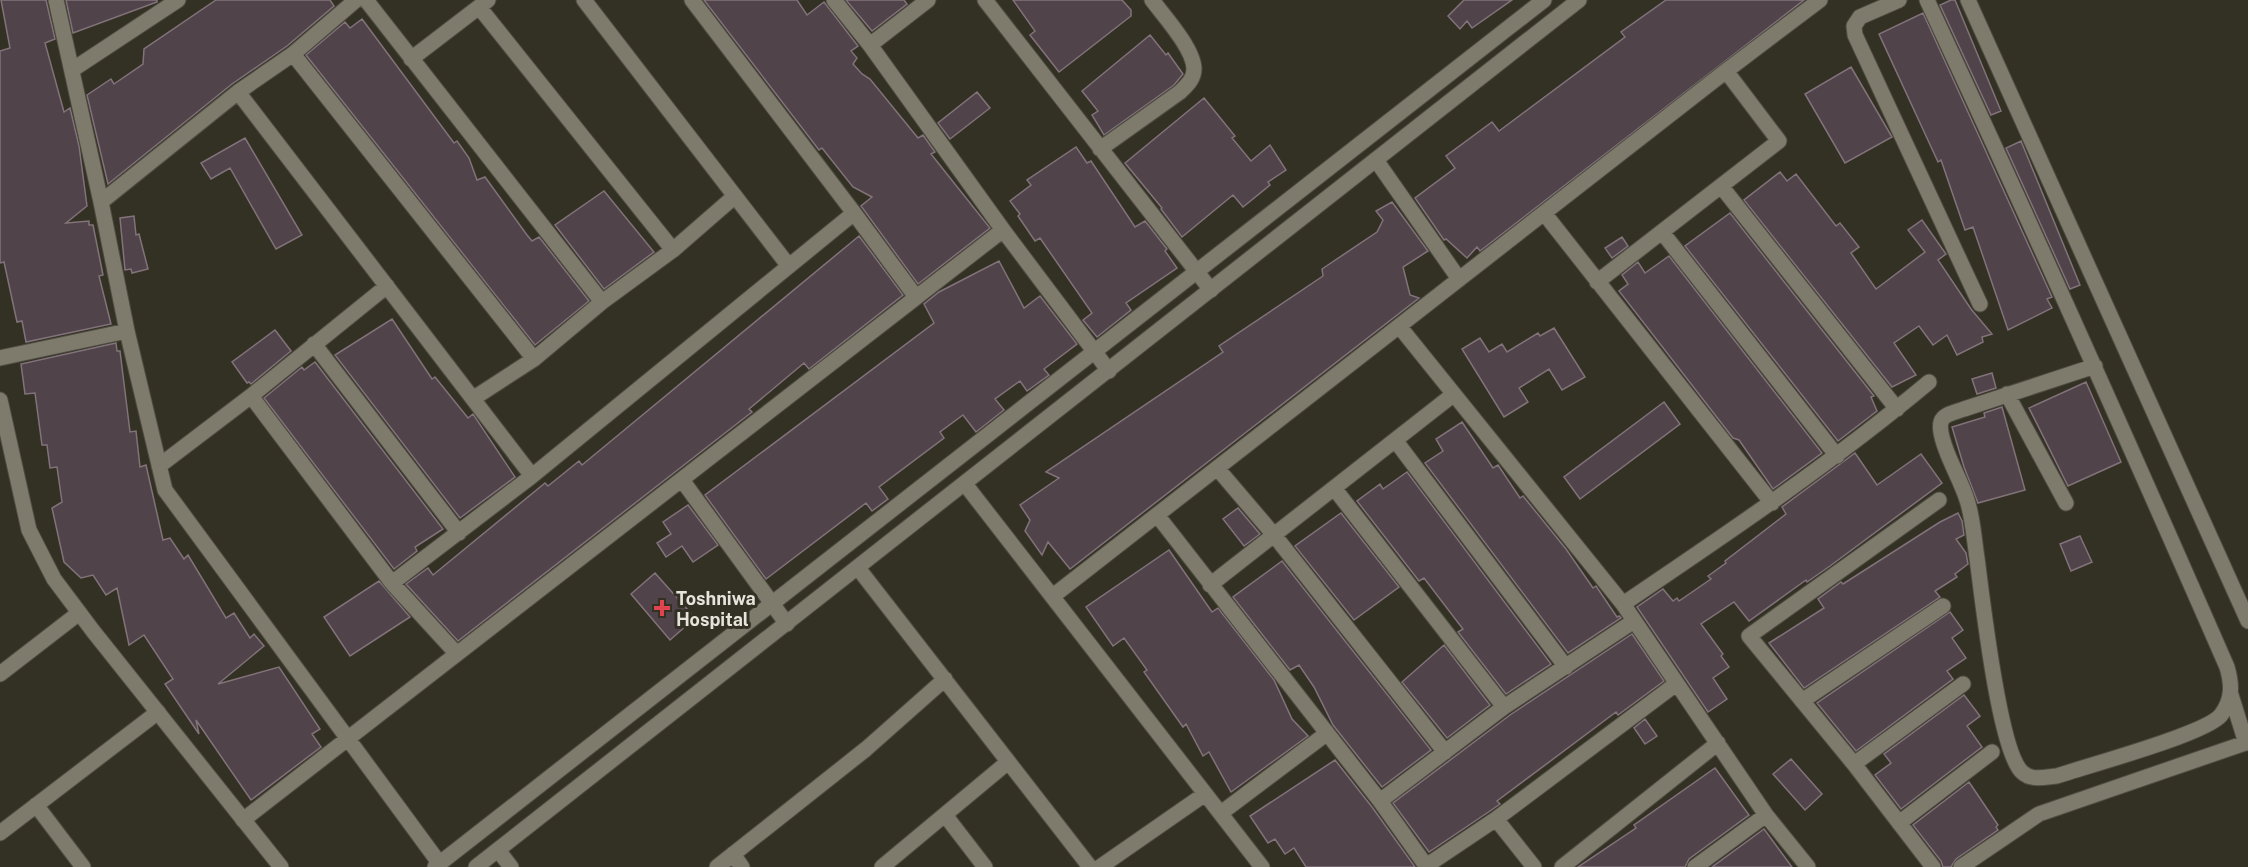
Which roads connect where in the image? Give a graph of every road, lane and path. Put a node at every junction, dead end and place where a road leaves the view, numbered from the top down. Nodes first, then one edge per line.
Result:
1 (56, 0) edge
2 (356, 0) edge
3 (366, 0) edge
4 (584, 0) edge
5 (692, 0) edge
6 (834, 0) edge
7 (928, 0) edge
8 (985, 0) edge
9 (1152, 0) edge
10 (1544, 0) edge
11 (1579, 0) edge
12 (1820, 0) edge
13 (1899, 0) edge
14 (1927, 0) edge
15 (1968, 0) edge
16 (170, 3) edge
17 (483, 4) edge
18 (870, 45) junction
19 (293, 54) junction
20 (411, 59) junction
21 (72, 70) junction
22 (1726, 71) junction
23 (238, 92) junction
24 (1100, 149) junction
25 (1376, 160) junction
26 (1721, 186) junction
27 (735, 196) junction
28 (102, 202) junction
29 (854, 213) junction
30 (1544, 213) junction
31 (1003, 230) junction
32 (1662, 232) junction
33 (673, 250) junction
34 (788, 265) junction
35 (1196, 271) junction
36 (1459, 279) junction
37 (1597, 282) junction
38 (387, 286) junction
39 (1211, 290) junction
40 (916, 297) junction
41 (602, 302) junction
42 (1980, 304) dead end
43 (1399, 326) junction
44 (127, 331) junction
45 (314, 344) junction
46 (1094, 351) junction
47 (0, 358) edge
48 (534, 359) junction
49 (2095, 366) junction
50 (1108, 372) junction
51 (1929, 382) dead end
52 (1455, 394) junction
53 (2007, 394) junction
54 (251, 396) junction
55 (474, 398) junction
56 (0, 400) edge
57 (1897, 409) junction
58 (1395, 440) junction
59 (1837, 456) junction
60 (159, 466) junction
61 (1217, 468) junction
62 (532, 476) junction
63 (682, 480) junction
64 (965, 484) junction
65 (1334, 488) junction
66 (1939, 500) dead end
67 (1772, 503) junction
68 (2066, 503) dead end
69 (1157, 515) junction
70 (459, 533) junction
71 (1274, 535) junction
72 (858, 568) junction
73 (392, 583) junction
74 (1210, 585) junction
75 (1053, 597) junction
76 (773, 603) junction
77 (1623, 604) junction
78 (1943, 606) dead end
79 (79, 612) junction
80 (1634, 621) junction
81 (2248, 621) edge
82 (787, 624) junction
83 (457, 654) junction
84 (1566, 667) junction
85 (0, 674) edge
86 (945, 679) junction
87 (1676, 684) junction
88 (1963, 684) dead end
89 (2231, 695) junction
90 (1802, 701) junction
91 (1504, 707) junction
92 (158, 712) junction
93 (1326, 734) junction
94 (348, 739) junction
95 (2247, 742) edge
96 (1718, 743) junction
97 (1444, 752) junction
98 (1992, 752) dead end
99 (1008, 762) junction
100 (1854, 764) junction
101 (1205, 794) junction
102 (1380, 801) junction
103 (36, 806) junction
104 (1221, 813) junction
105 (945, 815) junction
106 (1766, 815) junction
107 (1496, 819) junction
108 (243, 820) junction
109 (1899, 823) junction
110 (0, 833) edge
111 (498, 850) junction
112 (732, 855) junction
113 (438, 865) edge
114 (83, 867) edge
115 (281, 867) edge
116 (476, 867) edge
117 (511, 867) edge
118 (717, 867) edge
119 (742, 867) edge
120 (882, 867) edge
121 (985, 867) edge
122 (1090, 867) edge
123 (1100, 867) edge
124 (1262, 867) edge
125 (1427, 867) edge
126 (1534, 867) edge
127 (1562, 867) edge
128 (1695, 867) edge
129 (1808, 867) edge
130 (1933, 867) edge
131 (1961, 867) edge

1 - 21 street
2 - 19 street
3 - 20 street
4 - 27 street
5 - 29 street
6 - 18 street
7 - 18 street
8 - 24 street
9 - 24 street
10 - 35 street
11 - 25 street
12 - 22 street
13 - 42 street
14 - 49 street
15 - 81 street
16 - 21 street
17 - 20 street
17 - 33 street
18 - 31 street
19 - 23 street
19 - 48 street
20 - 41 street
21 - 28 street
22 - 26 street
22 - 30 street
23 - 28 street
23 - 38 street
24 - 35 street
25 - 36 street
25 - 39 street
26 - 32 street
26 - 57 street
27 - 33 street
27 - 34 street
28 - 44 street
29 - 34 street
29 - 40 street
30 - 36 street
30 - 37 street
31 - 40 street
31 - 46 street
32 - 37 street
32 - 59 street
33 - 41 street
34 - 62 street
35 - 39 street
35 - 46 street
36 - 43 street
37 - 67 street
38 - 45 street
38 - 55 street
39 - 50 street
40 - 63 street
41 - 48 street
43 - 52 street
43 - 61 street
44 - 47 street
44 - 60 street
45 - 54 street
45 - 70 street
46 - 50 street
46 - 76 street
48 - 55 street
49 - 53 street
49 - 89 street
50 - 64 street
51 - 57 street
52 - 58 street
52 - 77 street
53 - 68 street
53 - 89 street
54 - 60 street
54 - 73 street
55 - 62 street
56 - 79 street
57 - 59 street
58 - 65 street
58 - 84 street
59 - 67 street
60 - 94 street
61 - 69 street
61 - 71 street
62 - 70 street
63 - 76 street
63 - 83 street
64 - 72 street
64 - 75 street
65 - 71 street
65 - 91 street
66 - 90 street
67 - 77 street
69 - 74 street
69 - 75 street
70 - 73 street
71 - 74 street
71 - 97 street
72 - 82 street
72 - 86 street
73 - 83 street
74 - 93 street
75 - 101 street
76 - 82 street
76 - 113 street
77 - 80 street
78 - 90 street
79 - 85 street
79 - 92 street
80 - 84 street
80 - 87 street
82 - 111 street
83 - 94 street
84 - 91 street
86 - 99 street
86 - 112 street
87 - 96 street
87 - 107 street
88 - 100 street
89 - 95 street
90 - 100 street
91 - 97 street
92 - 103 street
92 - 108 street
93 - 102 street
93 - 104 street
94 - 108 street
94 - 113 street
95 - 131 street
96 - 106 street
96 - 127 street
97 - 102 street
98 - 109 street
99 - 105 street
99 - 122 street
100 - 109 street
101 - 104 street
101 - 123 street
102 - 125 street
103 - 110 street
103 - 114 street
104 - 124 street
105 - 120 street
105 - 121 street
106 - 128 street
106 - 129 street
107 - 125 street
107 - 126 street
108 - 115 street
109 - 130 street
111 - 116 street
111 - 117 street
112 - 118 street
112 - 119 street

